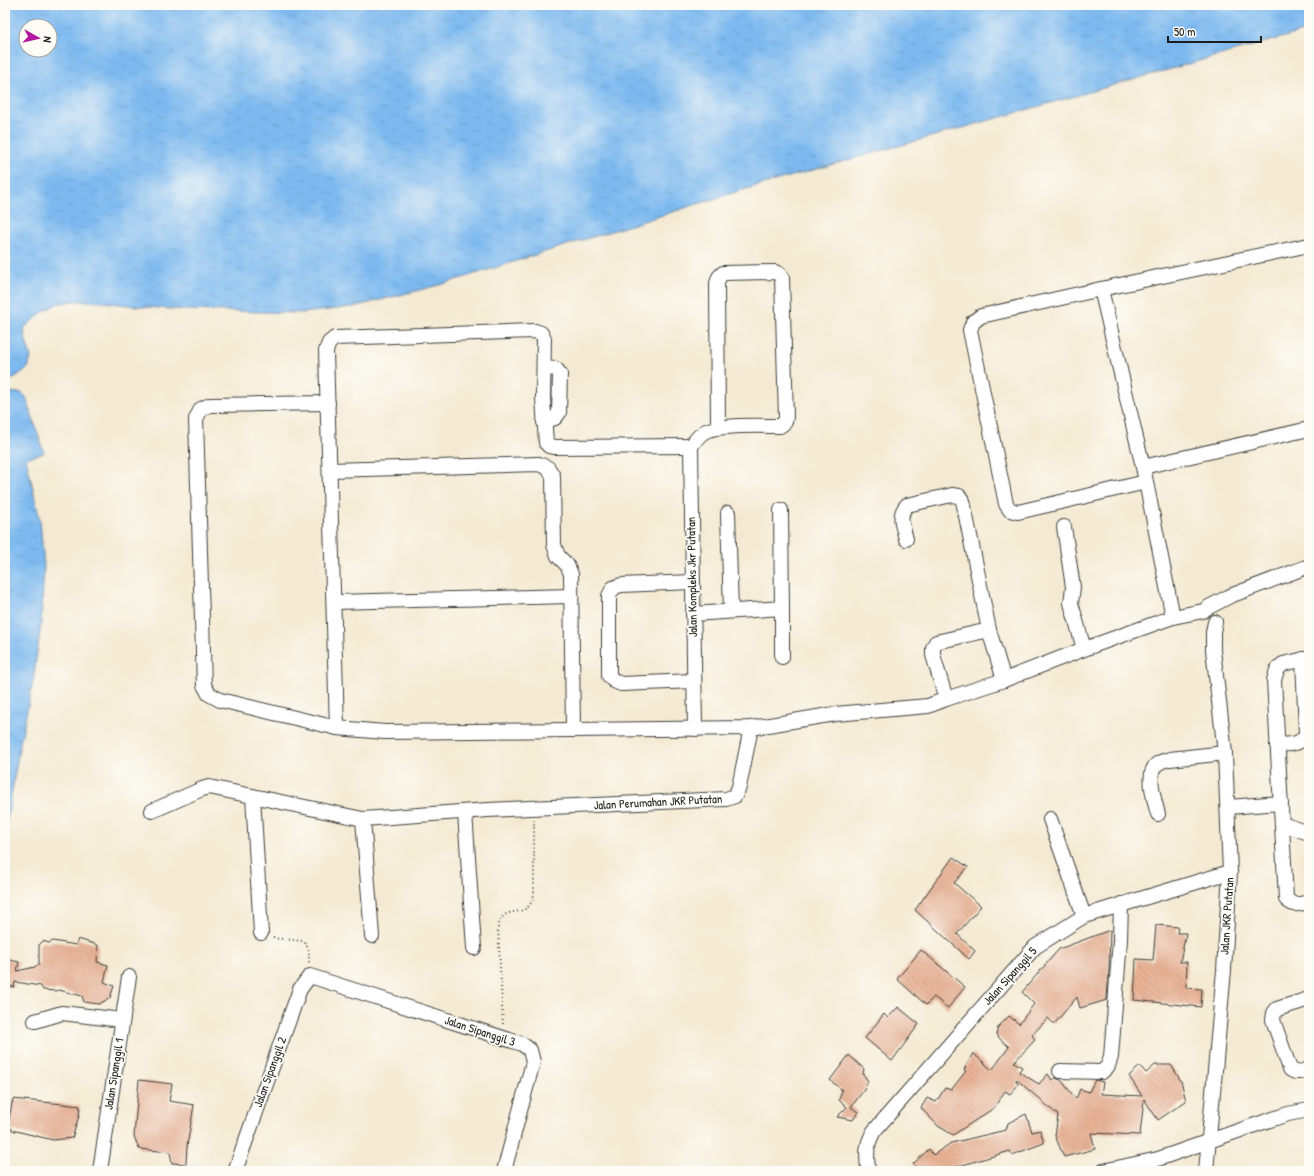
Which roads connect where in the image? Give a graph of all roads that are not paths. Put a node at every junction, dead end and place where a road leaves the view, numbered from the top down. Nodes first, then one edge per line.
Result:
1 (1309, 245) edge
2 (1101, 289) junction
3 (328, 403) junction
4 (712, 429) junction
5 (1309, 429) edge
6 (691, 446) junction
7 (1143, 467) junction
8 (330, 470) junction
9 (1146, 482) junction
10 (781, 510) dead end
11 (728, 513) dead end
12 (1064, 527) dead end
13 (906, 539) dead end
14 (1309, 566) edge
15 (692, 582) junction
16 (571, 596) junction
17 (334, 602) junction
18 (782, 608) junction
19 (731, 611) junction
20 (693, 614) junction
21 (1173, 617) junction
22 (1208, 617) junction
23 (989, 630) junction
24 (1084, 649) junction
25 (782, 657) dead end
26 (1306, 658) edge
27 (1004, 680) junction
28 (694, 681) junction
29 (946, 699) junction
30 (337, 728) junction
31 (751, 728) junction
32 (695, 729) junction
33 (573, 730) junction
34 (1277, 745) junction
35 (1225, 753) junction
36 (253, 796) junction
37 (1281, 803) junction
38 (1228, 807) junction
39 (152, 811) dead end
40 (465, 812) junction
41 (1158, 814) dead end
42 (363, 819) junction
43 (1050, 819) dead end
44 (1282, 824) junction
45 (1309, 833) edge
46 (1230, 872) junction
47 (1309, 902) edge
48 (1121, 904) junction
49 (1084, 916) junction
50 (261, 933) road end
51 (372, 936) dead end
52 (474, 948) dead end
53 (310, 976) joint
54 (129, 977) dead end
55 (1309, 999) edge
56 (122, 1020) junction
57 (35, 1021) dead end
58 (1309, 1069) edge
59 (1060, 1071) dead end
60 (1309, 1110) edge
61 (1209, 1140) junction
62 (100, 1171) edge
63 (235, 1171) edge
64 (504, 1171) edge
65 (868, 1171) edge
66 (1103, 1171) edge
67 (1206, 1171) edge

1 - 2 street
2 - 7 street
2 - 9 street
3 - 6 street
3 - 8 street
3 - 30 street
4 - 4 street
4 - 6 street
5 - 7 street
6 - 15 street, Jalan Kompleks Jkr Putatan
7 - 9 street
8 - 16 street
8 - 17 street
9 - 21 street
10 - 18 street
11 - 19 street
12 - 24 street
13 - 23 street
14 - 22 street
15 - 20 street, Jalan Kompleks Jkr Putatan
15 - 28 street
16 - 17 street
16 - 33 street
17 - 30 street
18 - 19 street
18 - 25 street
19 - 20 street
20 - 28 street, Jalan Kompleks Jkr Putatan
21 - 22 street
21 - 24 street
22 - 35 street, Jalan JKR Putatan
23 - 27 street
23 - 29 street
24 - 27 street
26 - 34 street
26 - 34 street
27 - 29 street
28 - 32 street, Jalan Kompleks Jkr Putatan
29 - 31 street
30 - 33 street
31 - 32 street
31 - 40 street, Jalan Perumahan JKR Putatan
32 - 33 street
34 - 37 street
35 - 38 street, Jalan JKR Putatan
35 - 41 street
36 - 39 street, Jalan Perumahan JKR Putatan
36 - 42 street, Jalan Perumahan JKR Putatan
36 - 50 street
37 - 38 street
37 - 44 street
38 - 46 street, Jalan JKR Putatan
40 - 42 street, Jalan Perumahan JKR Putatan
40 - 52 street
42 - 51 street
43 - 49 street
44 - 45 street
44 - 47 street
46 - 48 street, Jalan Sipanggil 5
46 - 61 street, Jalan JKR Putatan
48 - 49 street, Jalan Sipanggil 5
48 - 59 street
49 - 65 street, Jalan Sipanggil 5
53 - 63 street, Jalan Sipanggil 2
53 - 64 street, Jalan Sipanggil 3
54 - 56 street, Jalan Sipanggil 1
55 - 58 street
56 - 57 street
56 - 62 street, Jalan Sipanggil 1
60 - 61 street
61 - 66 street
61 - 67 street, Jalan JKR Putatan

